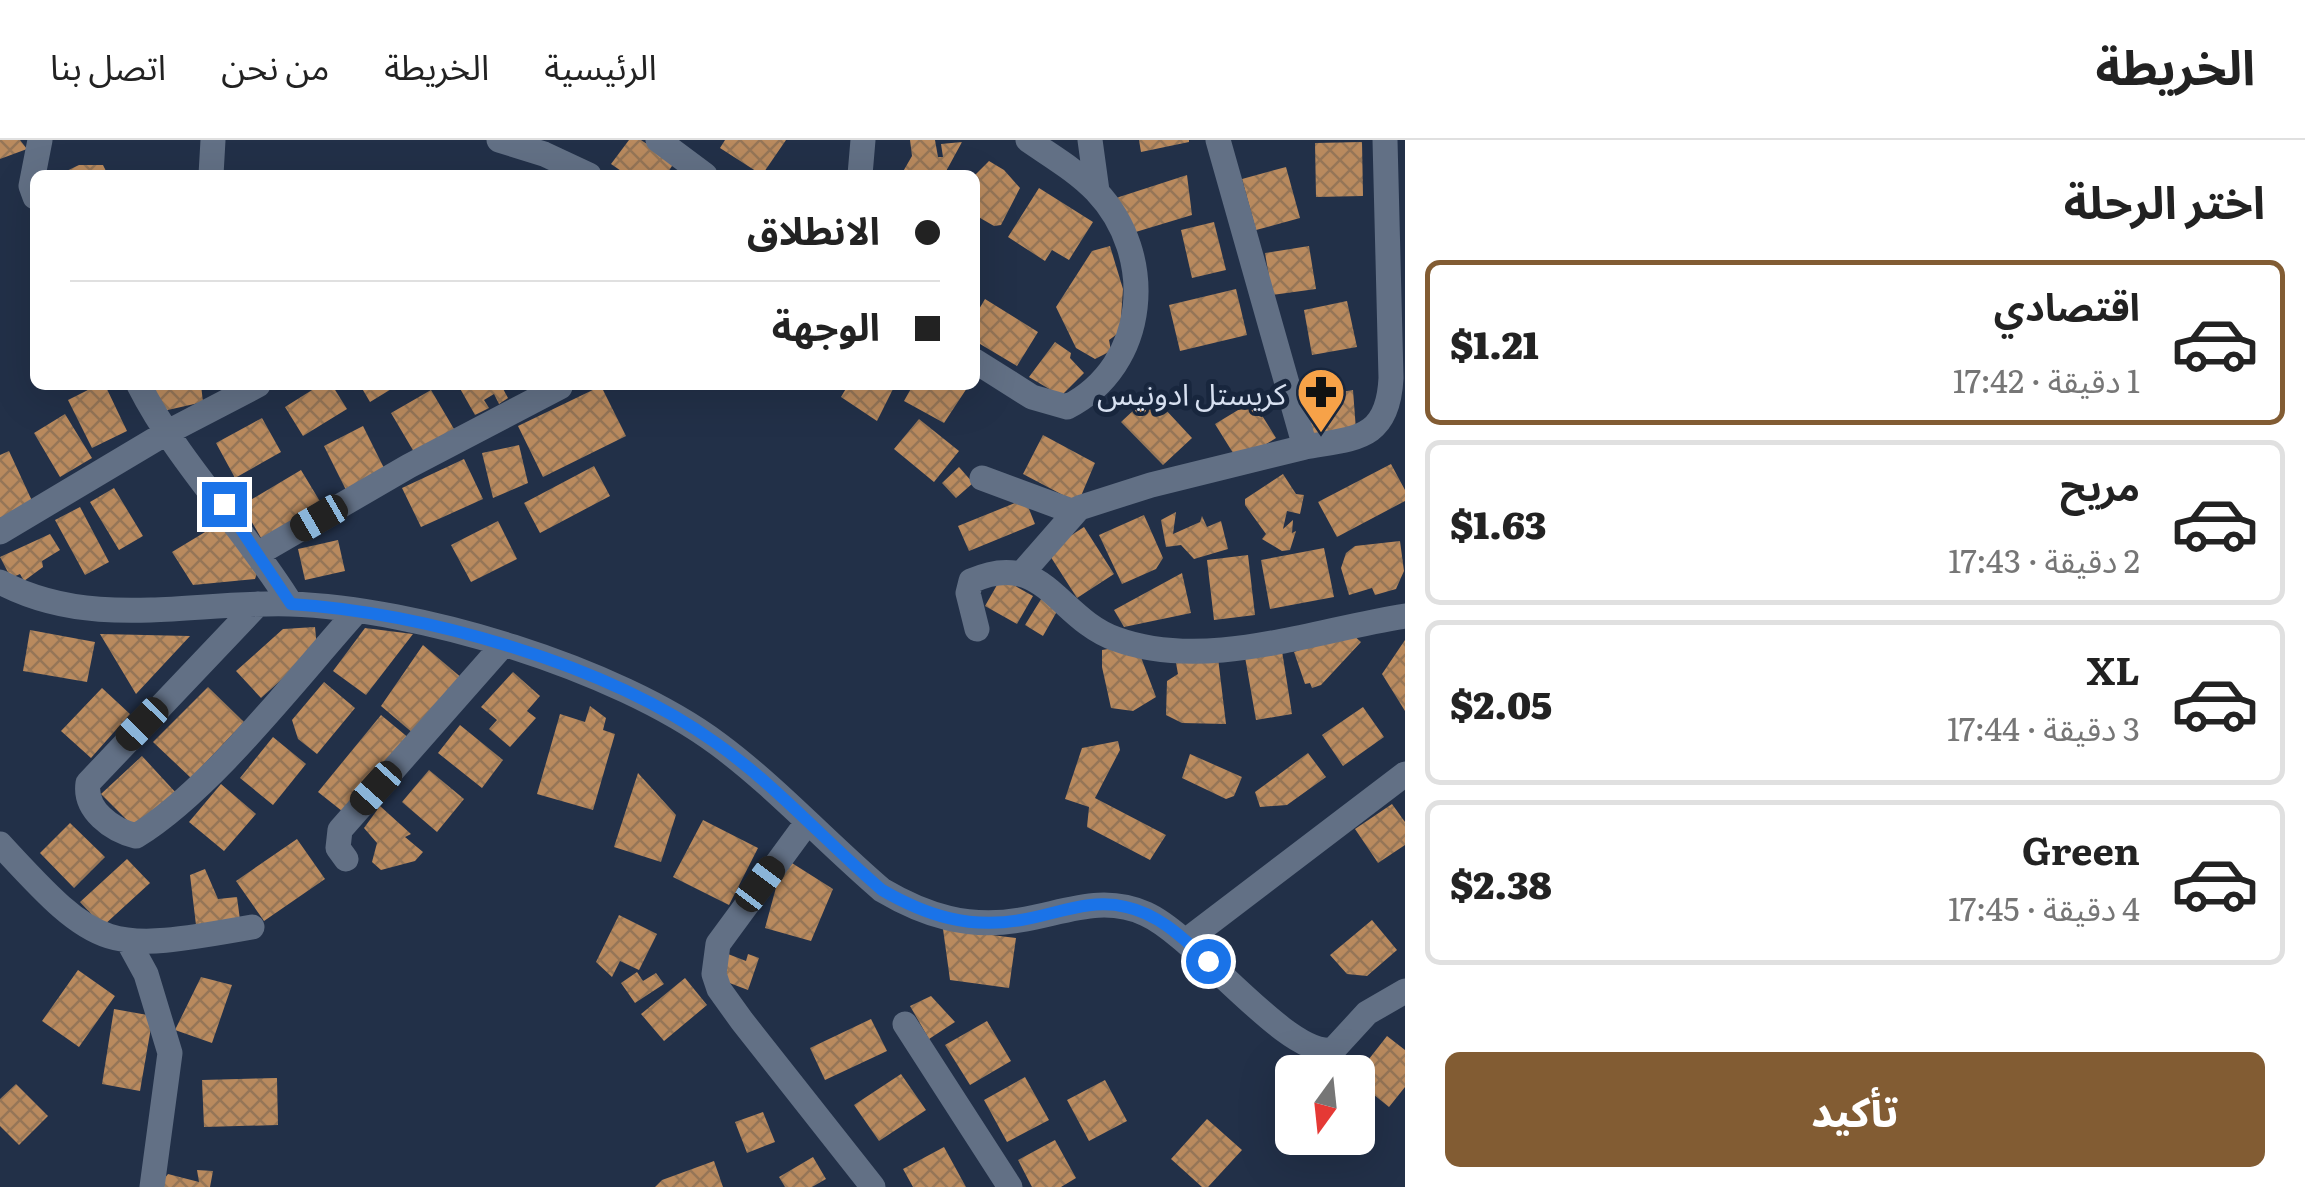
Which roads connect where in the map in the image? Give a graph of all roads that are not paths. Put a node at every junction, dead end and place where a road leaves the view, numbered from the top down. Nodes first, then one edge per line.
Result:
1 (40, 140) edge
2 (213, 140) edge
3 (499, 140) edge
4 (658, 140) edge
5 (863, 140) edge
6 (1028, 140) edge
7 (1090, 140) edge
8 (1218, 140) edge
9 (1385, 140) edge
10 (34, 170) edge
11 (211, 170) edge
12 (578, 170) edge
13 (698, 170) edge
14 (860, 170) edge
15 (1096, 191) junction
16 (980, 363) edge
17 (142, 390) edge
18 (248, 390) edge
19 (554, 390) edge
20 (166, 433) junction
21 (1304, 447) junction
22 (982, 478) dead end
23 (1074, 512) junction
24 (0, 532) edge
25 (260, 553) junction
26 (1023, 572) junction
27 (0, 582) edge
28 (258, 604) junction
29 (291, 604) junction
30 (356, 612) junction
31 (1405, 616) edge
32 (978, 629) dead end
33 (503, 645) junction
34 (1405, 774) edge
35 (806, 824) junction
36 (0, 844) edge
37 (346, 859) dead end
38 (252, 927) dead end
39 (1186, 940) junction
40 (129, 943) junction
41 (1405, 991) edge
42 (905, 1024) dead end
43 (152, 1187) edge
44 (873, 1187) edge
45 (1010, 1187) edge

1 - 10 street
2 - 11 street
3 - 12 street
4 - 13 street
5 - 14 street
6 - 15 street
7 - 15 street
8 - 21 street
9 - 21 street
15 - 16 street
17 - 20 street
18 - 20 street
19 - 25 street
20 - 24 street
20 - 25 street
21 - 23 street
22 - 23 street
23 - 26 street
25 - 29 street
26 - 31 street
26 - 32 street
27 - 28 street
28 - 29 street
28 - 30 street
29 - 30 street
30 - 33 street
33 - 35 street
33 - 37 street
34 - 39 street
35 - 39 street
35 - 44 street
36 - 40 street
38 - 40 street
39 - 41 street
40 - 43 street
42 - 45 street

